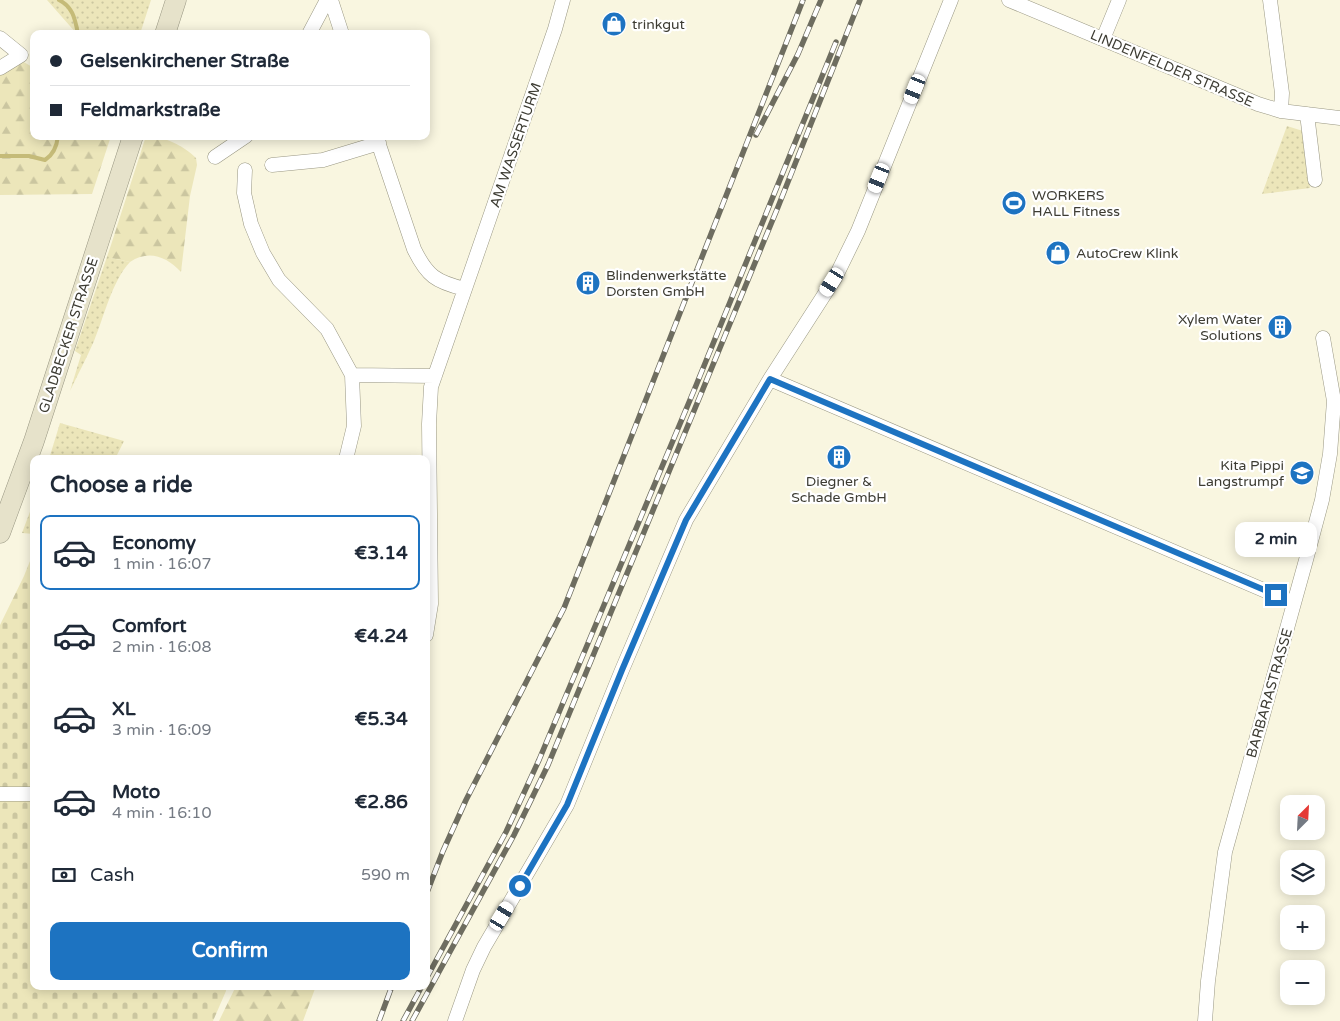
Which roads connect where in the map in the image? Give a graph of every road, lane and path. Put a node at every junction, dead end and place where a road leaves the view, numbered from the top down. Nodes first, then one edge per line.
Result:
1 (176, 0) edge
2 (327, 0) edge
3 (331, 0) edge
4 (563, 0) edge
5 (951, 0) edge
6 (1009, 0) edge
7 (1119, 0) edge
8 (1270, 0) edge
9 (166, 30) edge
10 (311, 30) edge
11 (341, 30) edge
12 (0, 38) edge
13 (1103, 39) junction
14 (0, 68) edge
15 (1281, 111) junction
16 (1307, 114) junction
17 (1340, 118) edge
18 (132, 140) edge
19 (240, 140) edge
20 (378, 140) edge
21 (215, 157) dead end
22 (272, 165) dead end
23 (245, 170) dead end
24 (1315, 180) dead end
25 (465, 289) junction
26 (1323, 338) dead end
27 (352, 375) junction
28 (435, 376) junction
29 (770, 379) junction
30 (347, 455) edge
31 (428, 455) edge
32 (0, 533) edge
33 (430, 595) edge
34 (1294, 603) junction
35 (430, 610) edge
36 (0, 794) edge
37 (30, 794) edge
38 (454, 1021) edge
39 (1205, 1021) edge

1 - 9 main road
2 - 10 street
3 - 11 street
4 - 25 street, AM WASSERTURM
5 - 29 street
6 - 13 street, LINDENFELDER STRASSE
7 - 13 street
8 - 15 street
12 - 14 street
13 - 15 street, LINDENFELDER STRASSE
15 - 16 street, LINDENFELDER STRASSE
16 - 17 street, LINDENFELDER STRASSE
16 - 24 street
18 - 32 main road, GLADBECKER STRASSE
19 - 21 street
20 - 22 street
20 - 25 street
23 - 27 street
25 - 28 street, AM WASSERTURM
26 - 34 street, BARBARASTRASSE
27 - 28 street
27 - 30 street
28 - 31 street, AM WASSERTURM
29 - 34 street
29 - 38 street
33 - 35 street, AM WASSERTURM
34 - 39 street, BARBARASTRASSE
36 - 37 street

